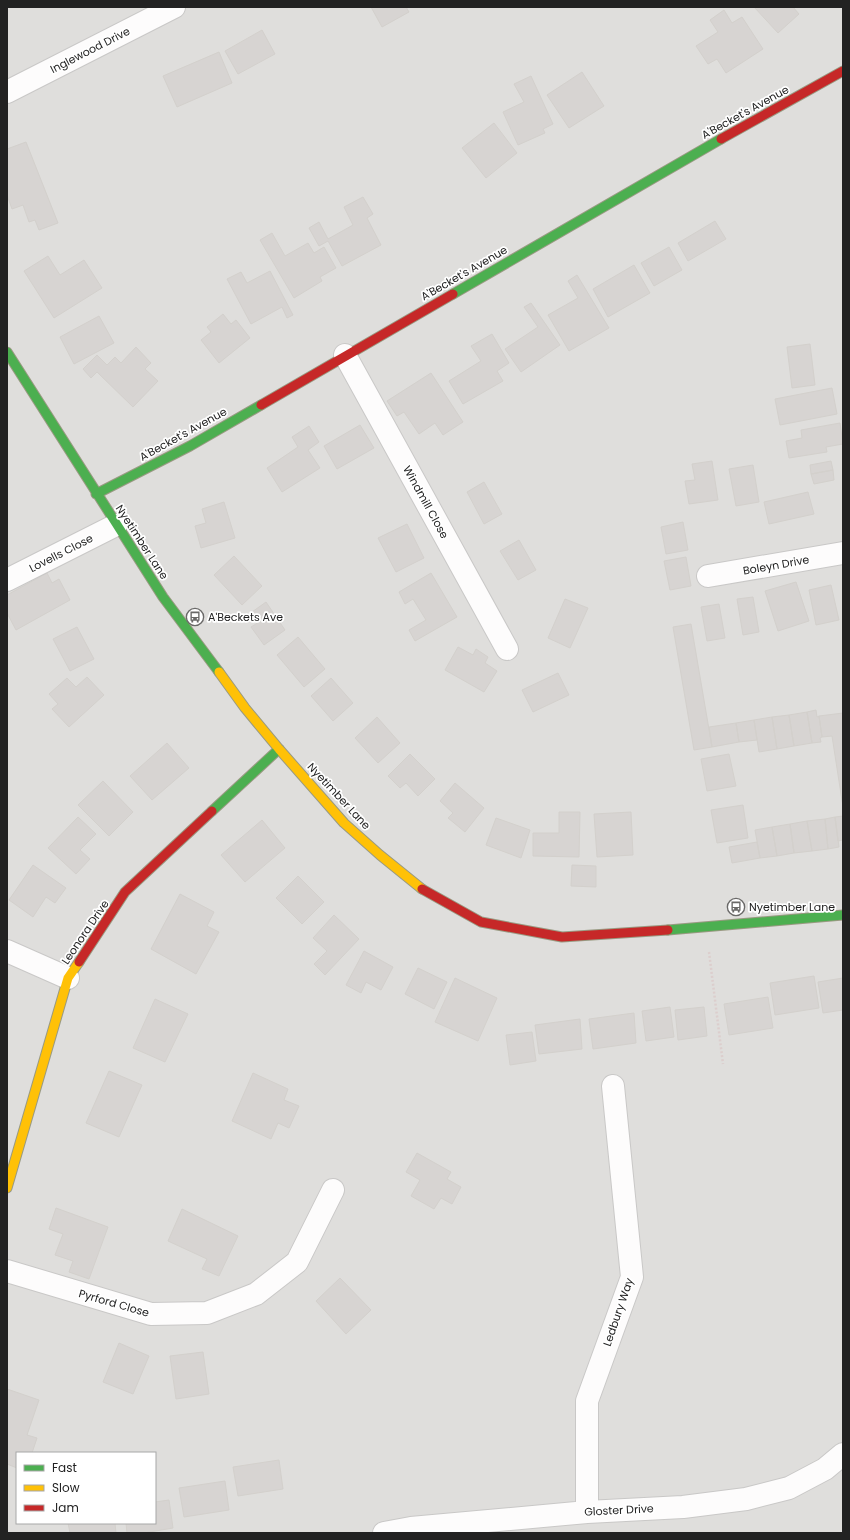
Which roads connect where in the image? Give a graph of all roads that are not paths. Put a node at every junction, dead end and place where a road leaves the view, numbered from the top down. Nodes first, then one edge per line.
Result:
1 (174, 7) edge
2 (843, 71) edge
3 (7, 92) edge
4 (7, 352) edge
5 (345, 355) junction
6 (96, 494) junction
7 (116, 525) junction
8 (843, 553) edge
9 (708, 576) dead end
10 (7, 580) edge
11 (507, 649) dead end
12 (279, 749) junction
13 (843, 915) edge
14 (7, 951) edge
15 (68, 978) junction
16 (613, 1086) dead end
17 (7, 1188) edge
18 (333, 1190) dead end
19 (7, 1271) edge
20 (843, 1454) edge
21 (586, 1512) junction
22 (384, 1533) edge

1 - 3 street, Inglewood Drive
2 - 5 street, A'Becket's Avenue
4 - 6 street, Nyetimber Lane
5 - 6 street, A'Becket's Avenue
5 - 11 street, Windmill Close
6 - 7 street, Nyetimber Lane
7 - 10 street, Lovells Close
7 - 12 street, Nyetimber Lane
8 - 9 street, Boleyn Drive
12 - 13 street, Nyetimber Lane
12 - 15 street, Leonora Drive
14 - 15 street
15 - 17 street, Leonora Drive
16 - 21 street, Ledbury Way
18 - 19 street, Pyrford Close
20 - 21 street, Gloster Drive
21 - 22 street, Gloster Drive

